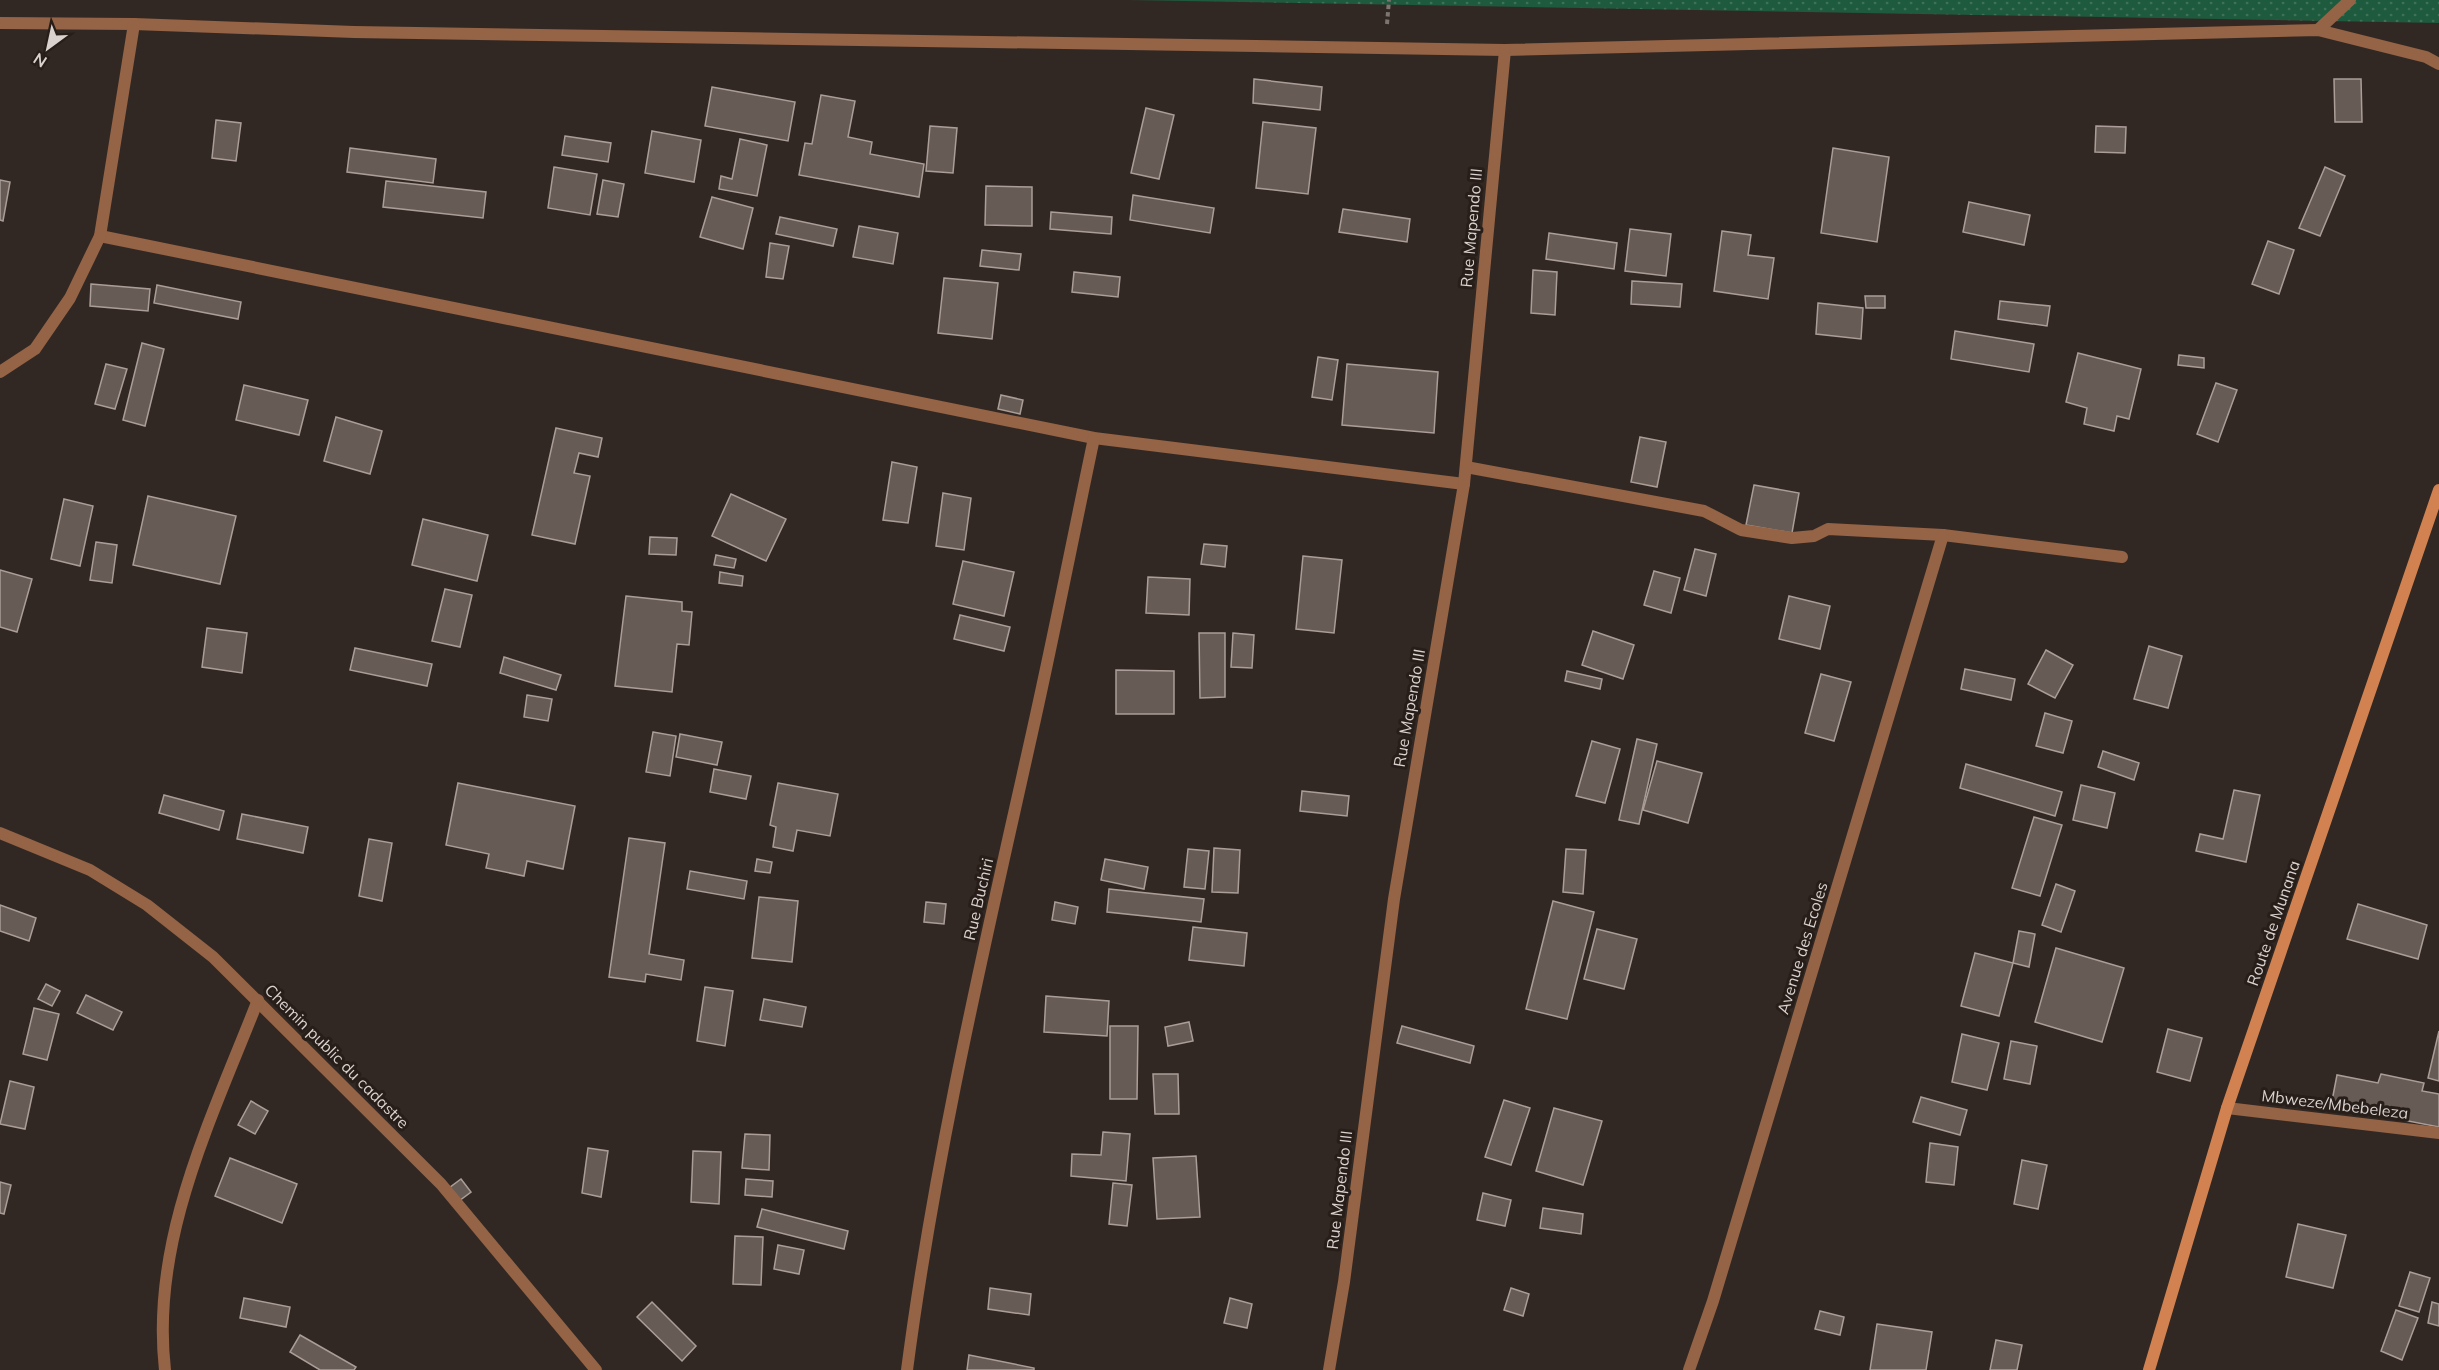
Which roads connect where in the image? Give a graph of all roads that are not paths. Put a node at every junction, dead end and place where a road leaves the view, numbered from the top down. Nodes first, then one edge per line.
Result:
1 (2350, 0) edge
2 (0, 23) edge
3 (134, 24) junction
4 (2318, 30) junction
5 (1505, 50) junction
6 (2439, 64) edge
7 (100, 236) junction
8 (0, 372) edge
9 (1094, 438) junction
10 (1466, 467) junction
11 (1464, 484) junction
12 (2439, 490) edge
13 (1944, 536) junction
14 (2122, 557) dead end
15 (0, 833) edge
16 (258, 1000) junction
17 (2227, 1108) junction
18 (2439, 1133) edge
19 (165, 1370) edge
20 (596, 1370) edge
21 (907, 1370) edge
22 (1329, 1370) edge
23 (1689, 1370) edge
24 (2149, 1370) edge

1 - 4 street
2 - 3 street
3 - 5 street
3 - 7 street
4 - 5 street
4 - 6 street
5 - 10 street, Rue Mapendo III
7 - 8 street
7 - 9 street
9 - 11 street
9 - 21 street, Rue Buchiri
10 - 11 street, Rue Mapendo III
10 - 13 street
11 - 22 street, Rue Mapendo III
12 - 17 main road, Route de Munana
13 - 14 street
13 - 23 street, Avenue des Ecoles
15 - 16 street, Chemin public du cadastre
16 - 19 street
16 - 20 street, Chemin public du cadastre
17 - 18 street, Mbweze/Mbebeleza
17 - 24 main road, Route de Munana

